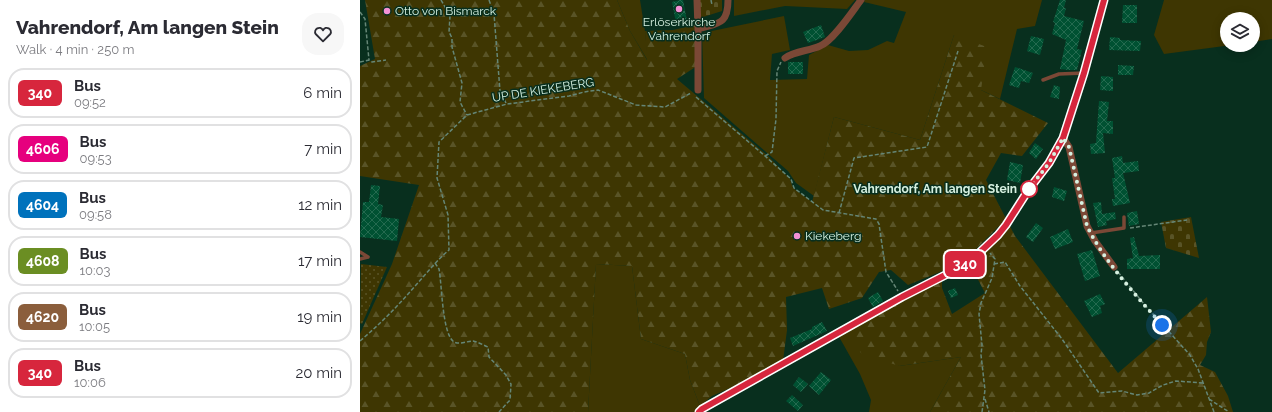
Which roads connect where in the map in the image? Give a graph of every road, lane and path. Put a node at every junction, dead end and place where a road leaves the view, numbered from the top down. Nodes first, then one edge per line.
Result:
1 (441, 0) edge
2 (489, 0) edge
3 (697, 0) edge
4 (711, 0) edge
5 (728, 0) edge
6 (861, 0) edge
7 (1104, 0) edge
8 (712, 5) dead end
9 (360, 12) edge
10 (698, 29) junction
11 (958, 51) dead end
12 (785, 58) joint
13 (370, 60) junction
14 (386, 60) dead end
15 (360, 62) edge
16 (1084, 73) junction
17 (1043, 80) dead end
18 (695, 91) junction
19 (507, 104) junction
20 (467, 115) junction
21 (1063, 138) junction
22 (766, 156) junction
23 (839, 213) junction
24 (1124, 217) dead end
25 (1187, 220) dead end
26 (1124, 228) junction
27 (1091, 233) junction
28 (360, 252) edge
29 (978, 254) junction
30 (360, 259) edge
31 (435, 262) junction
32 (994, 264) junction
33 (1114, 267) joint
34 (902, 297) junction
35 (360, 341) edge
36 (1203, 383) junction
37 (984, 396) junction
38 (1208, 399) junction
39 (499, 412) edge
40 (699, 412) edge
41 (982, 412) edge
42 (989, 412) edge
43 (1214, 412) edge
44 (1229, 412) edge

1 - 20 path
2 - 19 path
3 - 10 street
4 - 8 path
5 - 10 street
6 - 12 street
7 - 16 street
9 - 13 path
10 - 18 street
11 - 23 path
12 - 22 path
13 - 14 path
13 - 15 path
16 - 17 lane
16 - 21 street
18 - 19 path, UP DE KIEKEBERG
18 - 22 path
19 - 20 path, UP DE KIEKEBERG
20 - 31 path, UP DE KIEKEBERG
21 - 27 street
21 - 29 street
22 - 23 path
23 - 34 path
24 - 26 lane
25 - 26 path
26 - 27 lane
27 - 33 street
28 - 30 lane
29 - 32 path
29 - 34 street
31 - 35 path
31 - 39 path
32 - 36 path
32 - 37 path
33 - 36 path
34 - 40 street
36 - 38 path
37 - 41 path
37 - 42 path
38 - 43 path
38 - 44 path

